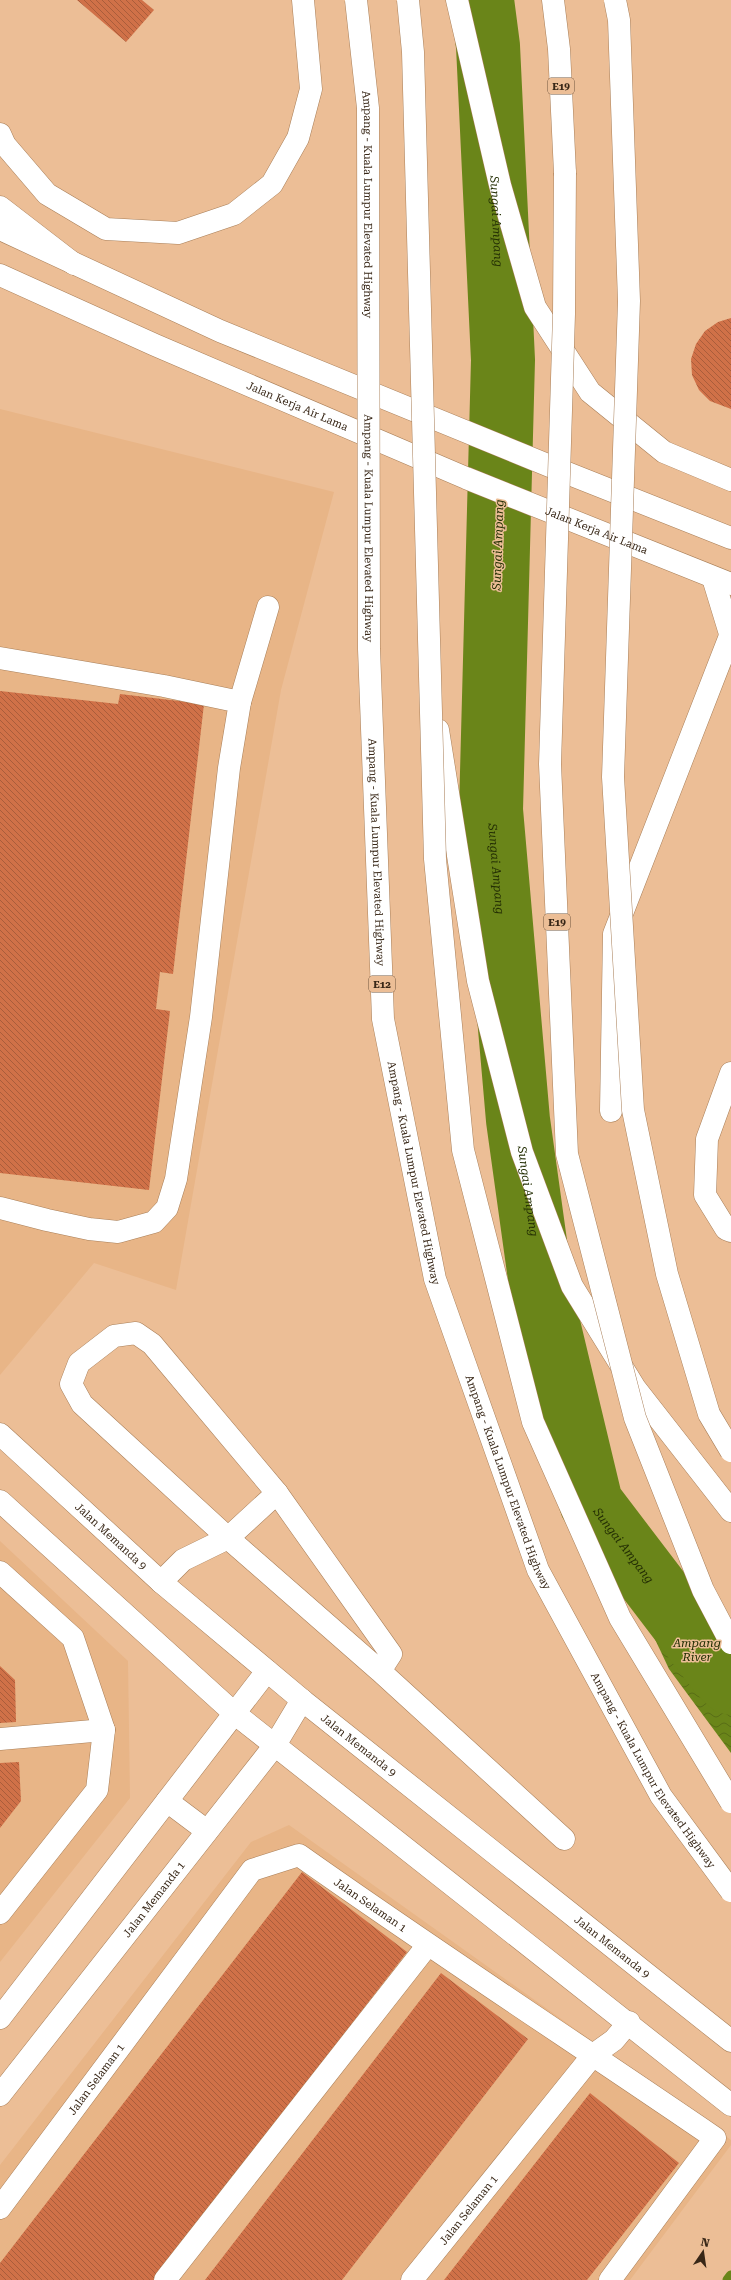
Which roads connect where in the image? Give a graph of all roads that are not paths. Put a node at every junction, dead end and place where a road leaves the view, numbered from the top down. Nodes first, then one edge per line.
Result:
1 (303, 0) edge
2 (356, 0) edge
3 (408, 0) edge
4 (457, 0) edge
5 (553, 0) edge
6 (615, 0) edge
7 (0, 134) edge
8 (0, 207) edge
9 (0, 229) edge
10 (74, 264) junction
11 (0, 275) edge
12 (731, 480) edge
13 (731, 538) edge
14 (722, 581) edge
15 (268, 607) dead end
16 (731, 636) edge
17 (0, 658) edge
18 (431, 689) junction
19 (240, 702) junction
20 (731, 1073) edge
21 (611, 1111) dead end
22 (0, 1208) edge
23 (731, 1231) edge
24 (0, 1434) edge
25 (731, 1451) edge
26 (277, 1493) junction
27 (0, 1501) edge
28 (731, 1511) edge
29 (228, 1538) junction
30 (0, 1572) edge
31 (161, 1582) junction
32 (731, 1643) edge
33 (267, 1671) junction
34 (380, 1671) junction
35 (302, 1700) junction
36 (234, 1713) junction
37 (104, 1730) junction
38 (0, 1739) edge
39 (274, 1745) junction
40 (167, 1801) junction
41 (731, 1802) edge
42 (207, 1831) junction
43 (564, 1839) dead end
44 (731, 1892) edge
45 (0, 1913) edge
46 (427, 1946) junction
47 (0, 2018) edge
48 (629, 2022) junction
49 (731, 2040) edge
50 (593, 2055) junction
51 (0, 2095) edge
52 (731, 2105) edge
53 (0, 2208) edge
54 (165, 2280) edge
55 (412, 2280) edge
56 (610, 2280) edge

1 - 7 main road
2 - 44 main road, Ampang - Kuala Lumpur Elevated Highway / E12, bridge
3 - 18 main road, bridge
4 - 12 main road
5 - 32 main road, E19, bridge
6 - 25 main road, bridge
8 - 10 main road
9 - 10 main road
10 - 13 main road
11 - 14 main road, Jalan Kerja Air Lama
14 - 16 main road
15 - 19 main road
16 - 21 main road
17 - 19 main road
18 - 28 main road, bridge
18 - 41 main road, bridge
19 - 22 main road
20 - 23 main road
24 - 31 main road, Jalan Memanda 9
26 - 29 main road
26 - 29 main road
26 - 34 main road
27 - 36 main road
29 - 31 main road
29 - 34 main road
30 - 37 main road
31 - 33 main road, Jalan Memanda 9
33 - 35 main road, Jalan Memanda 9
33 - 36 main road
34 - 43 main road
35 - 39 main road, Jalan Memanda 1
35 - 49 main road, Jalan Memanda 9
36 - 39 main road
36 - 40 main road
37 - 38 main road
37 - 45 main road
39 - 42 main road, Jalan Memanda 1
39 - 48 main road
40 - 42 main road
40 - 47 main road
42 - 51 main road, Jalan Memanda 1
46 - 50 main road, Jalan Selaman 1
46 - 53 main road, Jalan Selaman 1
46 - 54 main road
48 - 50 main road
48 - 52 main road
50 - 55 main road, Jalan Selaman 1
50 - 56 main road

